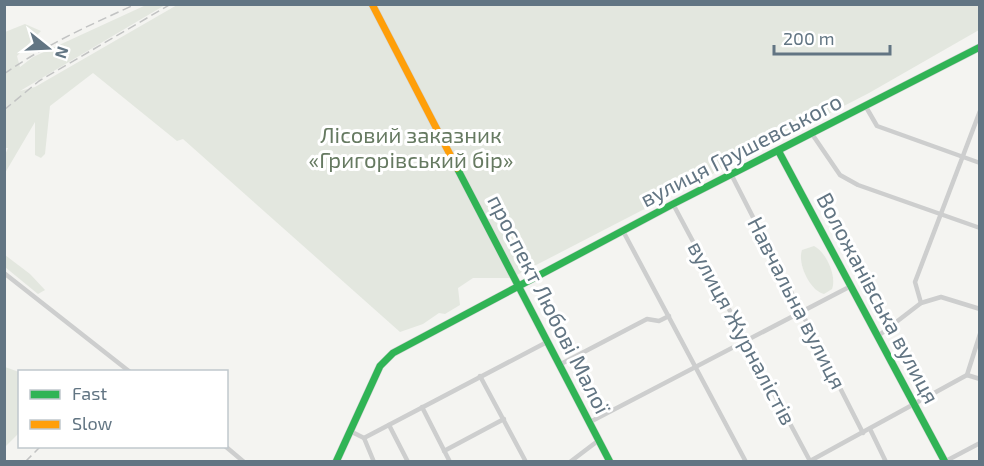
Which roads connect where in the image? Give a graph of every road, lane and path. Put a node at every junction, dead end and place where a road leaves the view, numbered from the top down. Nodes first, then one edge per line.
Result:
1 (372, 4) edge
2 (980, 47) edge
3 (866, 106) junction
4 (980, 111) edge
5 (812, 134) junction
6 (779, 152) junction
7 (962, 157) junction
8 (980, 163) edge
9 (731, 174) junction
10 (673, 204) junction
11 (941, 214) junction
12 (980, 228) edge
13 (623, 231) junction
14 (4, 273) edge
15 (519, 286) junction
16 (851, 286) junction
17 (921, 303) junction
18 (980, 309) edge
19 (801, 312) junction
20 (669, 316) junction
21 (980, 334) edge
22 (878, 336) junction
23 (547, 342) junction
24 (748, 342) junction
25 (559, 365) junction
26 (698, 367) junction
27 (127, 370) edge
28 (480, 375) junction
29 (967, 375) junction
30 (980, 379) edge
31 (916, 405) junction
32 (422, 407) junction
33 (504, 419) junction
34 (590, 422) junction
35 (389, 425) junction
36 (870, 429) junction
37 (350, 431) junction
38 (863, 433) junction
39 (363, 438) junction
40 (599, 440) junction
41 (980, 442) edge
42 (226, 448) edge
43 (444, 451) junction
44 (810, 461) edge
45 (944, 461) edge
46 (244, 462) edge
47 (336, 462) edge
48 (374, 462) edge
49 (408, 462) edge
50 (450, 462) edge
51 (526, 462) edge
52 (570, 462) edge
53 (610, 462) edge
54 (746, 462) edge
55 (886, 462) edge

1 - 15 street, проспект Любові Малої
2 - 3 street, вулиця Грушевського
3 - 5 street, вулиця Грушевського
3 - 7 street
4 - 7 street
5 - 6 street, вулиця Грушевського
5 - 11 street
6 - 9 street, вулиця Грушевського
6 - 16 street, Воложанівська вулиця
7 - 8 street
7 - 11 street
9 - 10 street, вулиця Грушевського
9 - 19 street, Навчальна вулиця
10 - 13 street, вулиця Грушевського
10 - 24 street, вулиця Журналістів
11 - 12 street
11 - 17 street
13 - 15 street, вулиця Грушевського
13 - 20 street
14 - 27 street
15 - 23 street, проспект Любові Малої
15 - 37 street, вулиця Грушевського
16 - 19 street
16 - 22 street, Воложанівська вулиця
17 - 18 street
17 - 22 street
19 - 24 street
19 - 38 street, Навчальна вулиця
20 - 25 street
20 - 26 street
21 - 29 street
22 - 31 street, Воложанівська вулиця
23 - 25 street, проспект Любові Малої
23 - 28 street
24 - 26 street
24 - 44 street, вулиця Журналістів
25 - 34 street, проспект Любові Малої
26 - 34 street
26 - 54 street
28 - 32 street
28 - 33 street
29 - 30 street
29 - 31 street
31 - 36 street
31 - 45 street, Воложанівська вулиця
32 - 35 street
32 - 43 street
33 - 43 street
33 - 51 street
34 - 40 street, проспект Любові Малої
35 - 39 street
35 - 49 street
36 - 38 street
36 - 55 street
37 - 39 street
37 - 47 street, вулиця Грушевського
38 - 44 street
39 - 48 street
40 - 52 street
40 - 53 street, проспект Любові Малої
41 - 45 street
42 - 46 street
43 - 50 street

